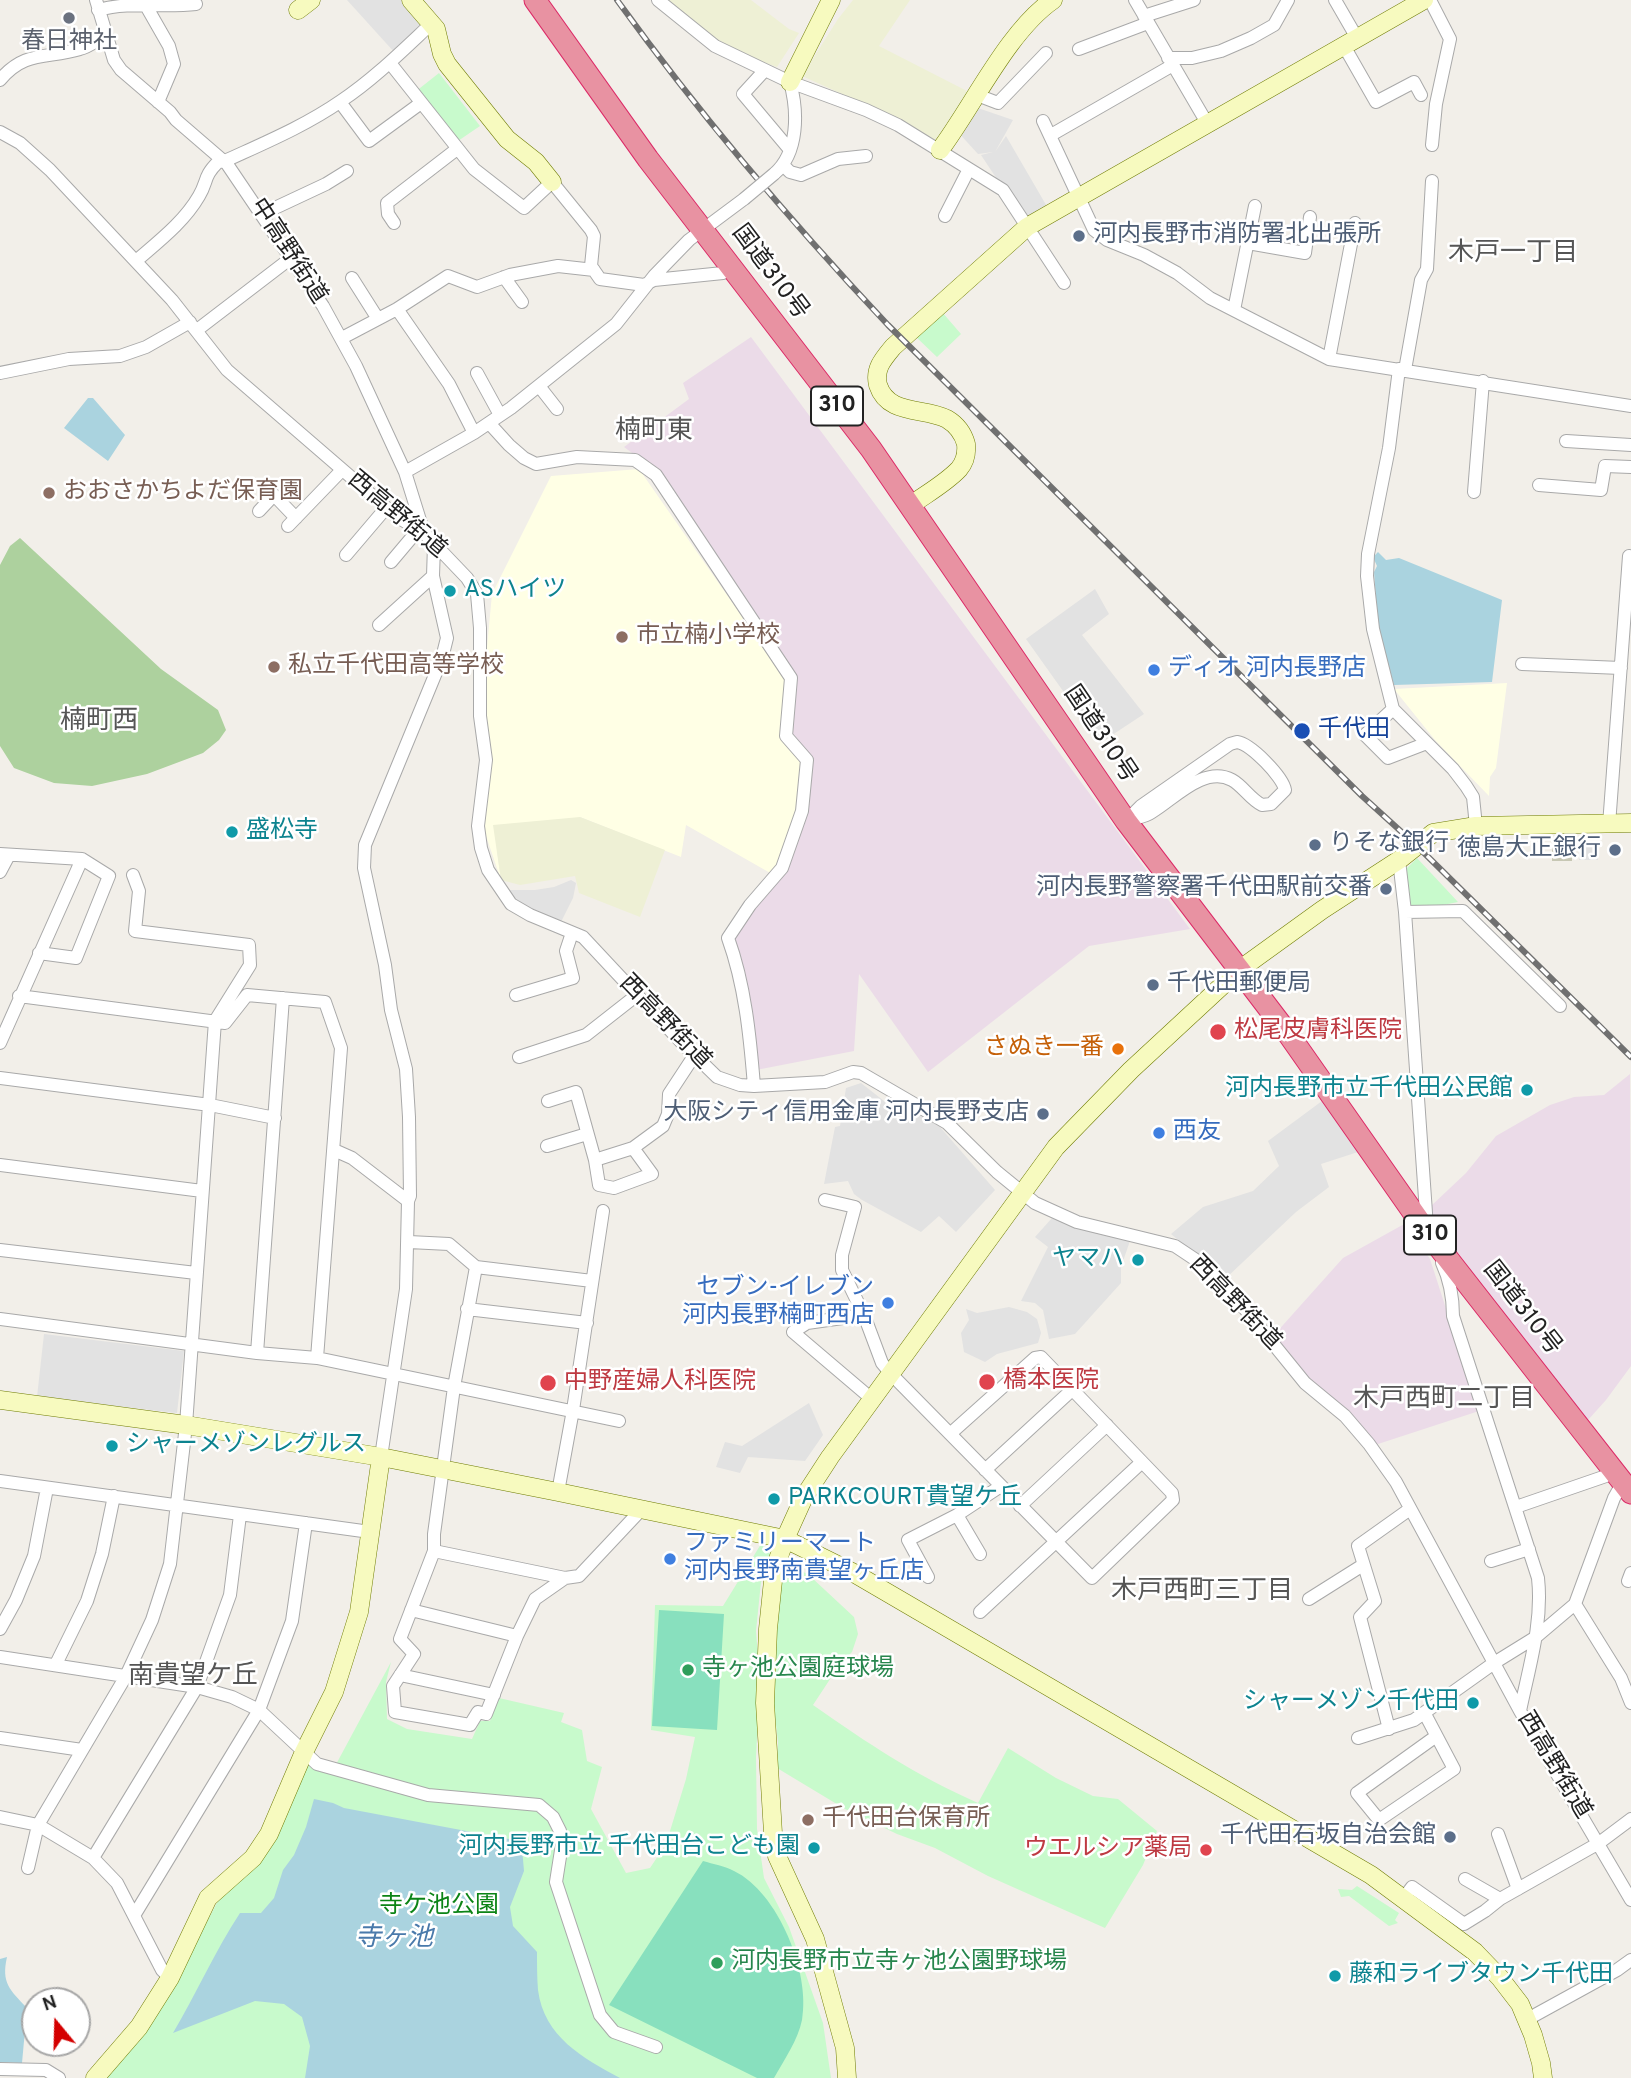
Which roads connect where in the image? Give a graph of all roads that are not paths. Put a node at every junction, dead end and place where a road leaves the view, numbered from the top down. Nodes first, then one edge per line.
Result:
1 (411, 0) edge
2 (535, 0) edge
3 (658, 0) edge
4 (831, 0) edge
5 (1053, 0) edge
6 (1135, 0) edge
7 (1194, 0) edge
8 (1288, 0) edge
9 (1335, 0) edge
10 (1424, 0) edge
11 (1430, 0) edge
12 (145, 4) junction
13 (195, 4) dead end
14 (97, 5) edge
15 (1146, 20) junction
16 (432, 23) junction
17 (105, 36) junction
18 (1351, 42) junction
19 (1079, 49) dead end
20 (1046, 53) dead end
21 (1170, 61) junction
22 (390, 62) junction
23 (765, 69) junction
24 (0, 80) edge
25 (790, 82) junction
26 (977, 95) junction
27 (1421, 96) dead end
28 (158, 102) junction
29 (340, 102) junction
30 (421, 103) junction
31 (1043, 121) dead end
32 (1207, 123) junction
33 (0, 132) edge
34 (1051, 135) junction
35 (1432, 145) dead end
36 (457, 149) junction
37 (790, 150) junction
38 (940, 150) junction
39 (866, 156) dead end
40 (225, 162) junction
41 (969, 169) junction
42 (779, 170) junction
43 (347, 171) dead end
44 (1432, 181) dead end
45 (552, 182) junction
46 (1080, 197) junction
47 (1255, 206) dead end
48 (262, 214) junction
49 (945, 216) dead end
50 (1310, 217) dead end
51 (394, 223) dead end
52 (1355, 223) dead end
53 (1027, 227) junction
54 (704, 229) junction
55 (1248, 243) junction
56 (291, 258) junction
57 (136, 261) junction
58 (731, 266) junction
59 (593, 270) junction
60 (504, 277) junction
61 (352, 278) dead end
62 (650, 282) junction
63 (1065, 283) dead end
64 (522, 302) dead end
65 (397, 309) junction
66 (1234, 310) junction
67 (378, 319) junction
68 (193, 326) junction
69 (342, 338) junction
70 (1329, 359) junction
71 (1402, 369) junction
72 (0, 373) edge
73 (477, 373) dead end
74 (1483, 381) junction
75 (539, 386) junction
76 (1631, 406) edge
77 (557, 409) dead end
78 (495, 419) junction
79 (474, 433) junction
80 (1566, 441) dead end
81 (1631, 445) edge
82 (1631, 467) edge
83 (342, 470) junction
84 (404, 472) junction
85 (1539, 485) dead end
86 (1474, 492) dead end
87 (911, 505) junction
88 (386, 508) junction
89 (259, 511) dead end
90 (421, 531) junction
91 (434, 545) junction
92 (346, 555) dead end
93 (1631, 557) edge
94 (391, 562) dead end
95 (433, 576) junction
96 (379, 625) dead end
97 (1522, 664) dead end
98 (1624, 664) edge
99 (1393, 709) junction
100 (1624, 721) edge
101 (1427, 743) junction
102 (1126, 821) junction
103 (1631, 823) edge
104 (1609, 825) junction
105 (1476, 826) junction
106 (4, 854) edge
107 (82, 859) junction
108 (1399, 860) junction
109 (0, 872) edge
110 (133, 875) dead end
111 (1405, 912) junction
112 (572, 933) junction
113 (39, 953) junction
114 (1239, 970) junction
115 (516, 995) dead end
116 (637, 995) junction
117 (19, 996) junction
118 (283, 998) junction
119 (1560, 1006) dead end
120 (215, 1021) junction
121 (0, 1043) edge
122 (694, 1056) junction
123 (519, 1057) dead end
124 (0, 1078) edge
125 (754, 1086) junction
126 (548, 1101) dead end
127 (210, 1105) junction
128 (275, 1118) junction
129 (587, 1134) junction
130 (547, 1146) dead end
131 (633, 1148) junction
132 (334, 1150) junction
133 (595, 1160) junction
134 (0, 1165) edge
135 (202, 1191) junction
136 (1021, 1192) junction
137 (825, 1200) dead end
138 (408, 1201) junction
139 (603, 1211) dead end
140 (1427, 1232) junction
141 (409, 1242) junction
142 (0, 1250) edge
143 (475, 1267) junction
144 (196, 1273) junction
145 (592, 1281) junction
146 (467, 1309) junction
147 (864, 1315) junction
148 (0, 1319) edge
149 (587, 1323) junction
150 (192, 1344) junction
151 (257, 1353) junction
152 (317, 1358) junction
153 (393, 1375) junction
154 (892, 1375) junction
155 (454, 1387) junction
156 (1073, 1389) junction
157 (0, 1400) edge
158 (873, 1400) junction
159 (573, 1410) junction
160 (619, 1421) dead end
161 (187, 1424) junction
162 (1107, 1424) junction
163 (950, 1434) junction
164 (381, 1457) junction
165 (1142, 1462) junction
166 (444, 1469) junction
167 (985, 1470) junction
168 (0, 1481) edge
169 (1623, 1482) edge
170 (1001, 1486) junction
171 (47, 1488) junction
172 (558, 1492) junction
173 (114, 1496) junction
174 (177, 1504) junction
175 (1020, 1506) junction
176 (1516, 1507) junction
177 (1410, 1509) junction
178 (641, 1510) junction
179 (240, 1514) junction
180 (957, 1515) junction
181 (306, 1523) junction
182 (370, 1532) junction
183 (785, 1539) junction
184 (1056, 1542) junction
185 (1529, 1549) junction
186 (434, 1551) junction
187 (980, 1554) dead end
188 (1490, 1561) dead end
189 (1363, 1565) junction
190 (928, 1577) dead end
191 (565, 1578) junction
192 (1309, 1600) dead end
193 (1575, 1604) junction
194 (411, 1610) junction
195 (980, 1612) dead end
196 (0, 1629) edge
197 (517, 1636) junction
198 (1535, 1637) junction
199 (0, 1657) edge
200 (1494, 1663) junction
201 (56, 1664) junction
202 (400, 1675) junction
203 (126, 1676) junction
204 (1626, 1676) edge
205 (197, 1687) junction
206 (494, 1695) junction
207 (1631, 1703) edge
208 (259, 1710) junction
209 (1520, 1711) junction
210 (1425, 1714) junction
211 (1389, 1728) junction
212 (1435, 1737) junction
213 (0, 1738) edge
214 (1358, 1738) dead end
215 (82, 1750) junction
216 (304, 1752) junction
217 (0, 1817) edge
218 (1631, 1819) edge
219 (38, 1825) junction
220 (1498, 1834) dead end
221 (1599, 1843) junction
222 (93, 1858) junction
223 (28, 1868) dead end
224 (1465, 1880) dead end
225 (1518, 1889) junction
226 (1403, 1899) junction
227 (1500, 1899) junction
228 (1631, 1900) edge
229 (135, 1914) junction
230 (1631, 1959) edge
231 (170, 1978) junction
232 (1526, 2020) junction
233 (656, 2047) dead end
234 (0, 2069) edge
235 (60, 2078) edge
236 (95, 2078) edge
237 (847, 2078) edge
238 (1543, 2078) edge

1 - 16 street
2 - 54 highway, 国道310号 / 310
3 - 23 street
4 - 25 street
5 - 26 street
6 - 15 street
7 - 15 street
8 - 21 street
9 - 18 street
10 - 18 street
11 - 35 street
12 - 13 street
12 - 14 street
12 - 28 street
14 - 17 street, 中高野街道
15 - 19 street
15 - 21 street
16 - 22 street
16 - 45 street
17 - 24 street
17 - 28 street, 中高野街道
18 - 27 street
18 - 32 street
20 - 26 street
21 - 32 street
21 - 34 street
22 - 29 street
22 - 30 street
23 - 25 street
23 - 37 street
25 - 37 street
25 - 38 street
26 - 38 street
28 - 40 street, 中高野街道
29 - 30 street
29 - 40 street
30 - 36 street
31 - 34 street
32 - 46 street
33 - 57 street, 西高野街道
34 - 46 street
36 - 45 street
36 - 51 street
37 - 42 street
38 - 41 street
39 - 42 street
40 - 48 street, 中高野街道
40 - 57 street
41 - 49 street
41 - 53 street
42 - 54 street, bridge
43 - 48 street
44 - 71 street
45 - 59 street
46 - 53 street
46 - 66 street
47 - 55 street
48 - 56 street, 中高野街道
50 - 55 street
52 - 70 street
53 - 63 street
53 - 87 street
54 - 58 highway, 国道310号 / 310
54 - 62 street
55 - 66 street
56 - 68 street
56 - 69 street, 中高野街道
57 - 68 street, 西高野街道
58 - 62 street
58 - 87 highway, 国道310号 / 310
59 - 60 street
59 - 62 street
60 - 64 street
60 - 65 street
61 - 67 street
62 - 75 street
65 - 67 street
65 - 79 street
66 - 70 street
67 - 69 street
68 - 72 street
68 - 83 street, 西高野街道
69 - 84 street, 中高野街道
70 - 71 street
71 - 74 street
71 - 99 street
73 - 78 street
74 - 76 street
74 - 86 street
75 - 77 street
75 - 78 street
78 - 79 street
78 - 125 street
79 - 84 street
80 - 81 street
82 - 85 street
83 - 88 street, 西高野街道
83 - 89 street
84 - 90 street, 中高野街道
87 - 102 highway, 国道310号 / 310
88 - 90 street, 西高野街道
88 - 92 street
90 - 91 street, 西高野街道
90 - 94 street
91 - 95 street
91 - 112 street, 西高野街道
93 - 98 street
95 - 96 street
95 - 138 street
97 - 98 street
98 - 100 street
99 - 101 street
99 - 101 street
100 - 104 street
101 - 105 street
102 - 102 street
102 - 114 highway, 国道310号 / 310
103 - 104 street
104 - 105 street
105 - 108 street
106 - 107 street
106 - 109 street
107 - 113 street
107 - 113 street
108 - 111 street
108 - 114 street
110 - 120 street
111 - 119 street
111 - 140 street
112 - 115 street
112 - 116 street, 西高野街道
113 - 117 street
114 - 136 street
114 - 140 highway, 国道310号 / 310
116 - 122 street, 西高野街道
116 - 123 street
117 - 120 street
117 - 121 street
118 - 120 street
118 - 128 street
118 - 132 street
120 - 127 street
122 - 125 street, 西高野街道
122 - 131 street
124 - 127 street
125 - 136 street, 西高野街道
126 - 129 street
127 - 128 street
127 - 135 street
128 - 151 street
129 - 130 street
129 - 133 street
131 - 133 street
131 - 133 street
132 - 138 street
132 - 152 street
134 - 135 street
135 - 144 street
136 - 154 street
136 - 177 street, 西高野街道
137 - 147 street
138 - 141 street
139 - 145 street
140 - 169 highway, 国道310号 / 310
140 - 176 street
141 - 143 street
141 - 153 street
142 - 144 street
143 - 145 street
143 - 146 street
144 - 150 street
145 - 149 street
146 - 149 street
146 - 155 street
147 - 154 street
147 - 158 street
148 - 150 street
149 - 159 street
150 - 151 street
150 - 161 street
151 - 152 street
152 - 153 street
153 - 155 street
153 - 164 street
154 - 158 street
154 - 163 street
155 - 159 street
155 - 166 street
156 - 162 street
156 - 163 street
156 - 167 street
157 - 161 street
158 - 183 street
159 - 160 street
159 - 172 street
161 - 164 street
161 - 174 street
162 - 165 street
162 - 175 street
163 - 167 street
164 - 166 street
164 - 182 street
165 - 184 street
165 - 184 street
166 - 172 street
166 - 186 street
167 - 170 street
168 - 171 street
169 - 176 street
169 - 193 street
170 - 175 street
170 - 180 street
171 - 173 street
171 - 196 street
172 - 178 street
173 - 174 street
173 - 201 street
174 - 179 street
174 - 203 street
175 - 184 street
176 - 185 street
177 - 189 street
177 - 200 street, 西高野街道
178 - 183 street
178 - 191 street
179 - 181 street
179 - 205 street
180 - 187 street
180 - 190 street
181 - 182 street
181 - 208 street
182 - 216 street
183 - 226 street
183 - 237 street
184 - 195 street
185 - 188 street
185 - 198 street
186 - 191 street
186 - 194 street
189 - 192 street
189 - 211 street
191 - 197 street
193 - 198 street
193 - 204 street
194 - 197 street
194 - 202 street
197 - 206 street
198 - 200 street
198 - 209 street
199 - 201 street
200 - 209 street, 西高野街道
200 - 210 street
201 - 203 street
202 - 206 street
202 - 206 street
203 - 205 street
203 - 215 street
204 - 207 street
205 - 208 street
205 - 222 street
208 - 216 street
208 - 229 street
209 - 221 street, 西高野街道
210 - 211 street
210 - 212 street
211 - 214 street
212 - 212 street
213 - 215 street
215 - 219 street
216 - 231 street
216 - 233 street
217 - 219 street
218 - 221 street
219 - 222 street
219 - 223 street
220 - 225 street
221 - 225 street
221 - 228 street, 西高野街道
222 - 229 street
224 - 227 street
225 - 227 street
226 - 227 street
226 - 232 street
229 - 231 street
230 - 232 street
231 - 236 street
232 - 238 street
234 - 235 street

